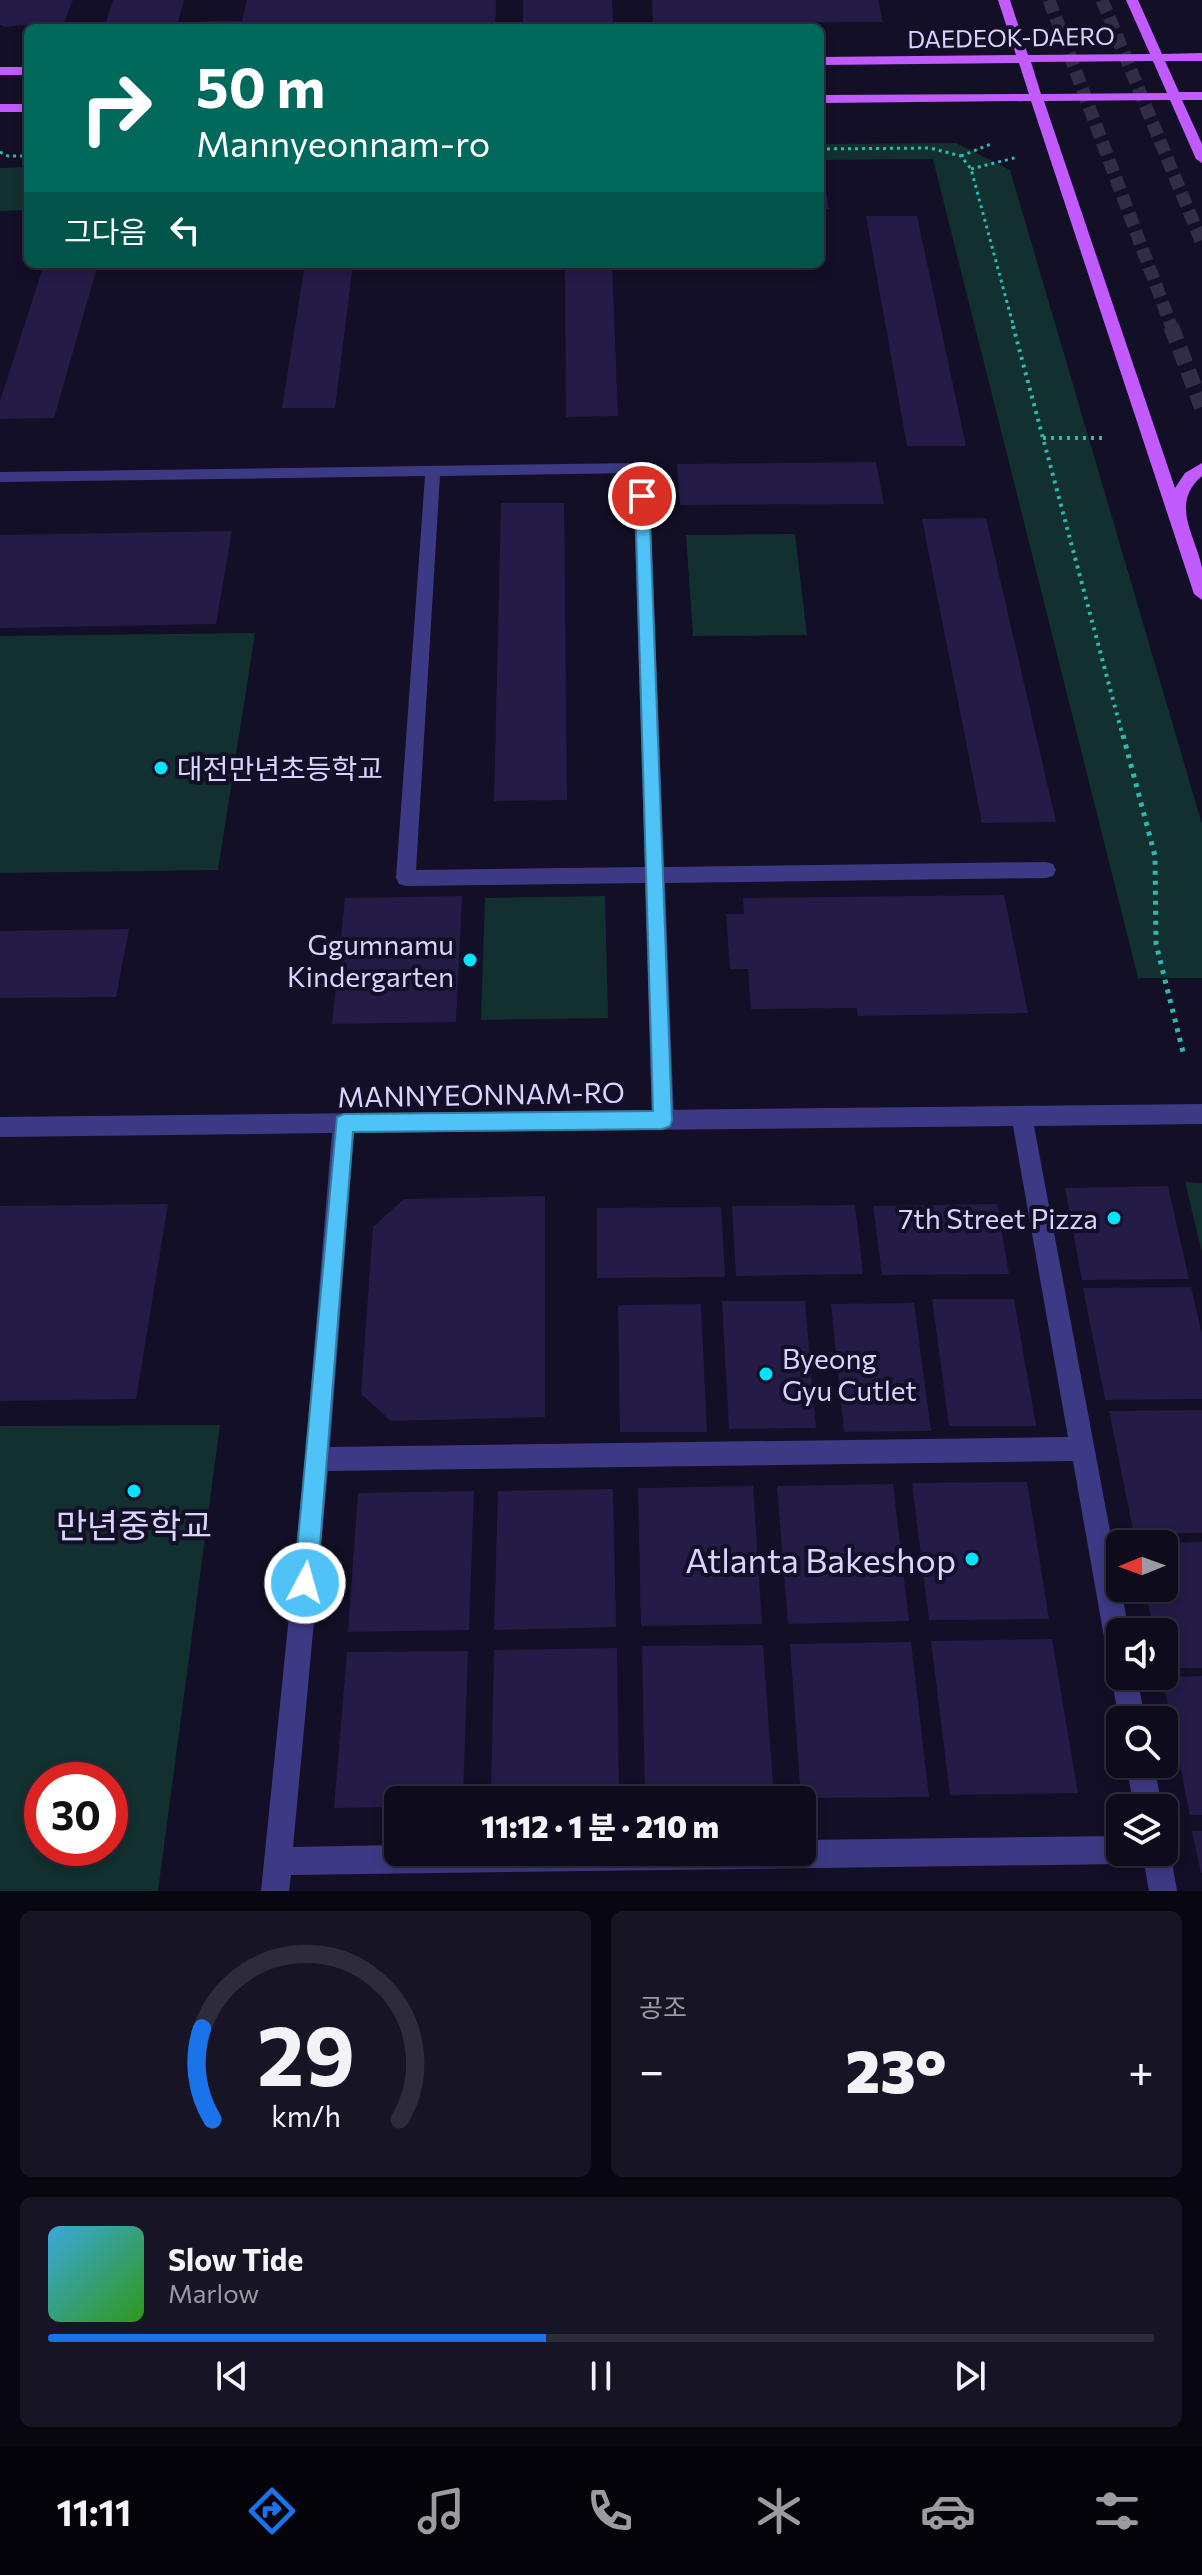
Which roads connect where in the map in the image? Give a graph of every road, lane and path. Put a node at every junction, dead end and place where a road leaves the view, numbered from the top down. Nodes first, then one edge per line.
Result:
1 (1004, 0) edge
2 (1132, 0) edge
3 (1157, 57) junction
4 (1202, 57) edge
5 (1024, 58) junction
6 (824, 61) edge
7 (0, 71) edge
8 (24, 71) edge
9 (1174, 96) junction
10 (1202, 96) edge
11 (1037, 97) junction
12 (824, 99) edge
13 (0, 108) edge
14 (24, 108) edge
15 (991, 144) dead end
16 (824, 149) edge
17 (0, 152) edge
18 (24, 156) edge
19 (961, 156) junction
20 (1018, 157) dead end
21 (1202, 159) edge
22 (971, 169) junction
23 (1043, 438) junction
24 (1107, 438) dead end
25 (1202, 468) edge
26 (433, 469) junction
27 (0, 477) edge
28 (1177, 519) junction
29 (1202, 594) edge
30 (1046, 870) dead end
31 (655, 875) junction
32 (1183, 1052) dead end
33 (1202, 1114) edge
34 (1022, 1117) junction
35 (663, 1120) junction
36 (344, 1123) junction
37 (0, 1127) edge
38 (1083, 1449) junction
39 (317, 1459) junction
40 (1114, 1618) edge
41 (1106, 1850) edge
42 (278, 1861) junction
43 (1159, 1866) edge
44 (275, 1891) edge
45 (1163, 1891) edge

1 - 5 main road
2 - 3 main road
3 - 4 main road, DAEDEOK-DAERO
3 - 5 main road, DAEDEOK-DAERO
3 - 9 main road
5 - 6 main road, DAEDEOK-DAERO
5 - 11 main road
7 - 8 main road
9 - 10 main road
9 - 11 main road
9 - 21 main road
11 - 12 main road
11 - 28 main road
13 - 14 main road
15 - 19 path
16 - 19 path
17 - 18 path
19 - 22 path
20 - 22 path
22 - 23 path
23 - 24 path
23 - 32 path
25 - 28 main road
26 - 27 street
26 - 31 street
26 - 31 street
28 - 29 main road
30 - 31 street
31 - 35 street
33 - 34 street, MANNYEONNAM-RO
34 - 35 street, MANNYEONNAM-RO
34 - 38 street
35 - 36 street, MANNYEONNAM-RO
36 - 37 street, MANNYEONNAM-RO
36 - 39 street
38 - 39 street
38 - 40 street
39 - 42 street
41 - 42 street
42 - 44 street
43 - 45 street

